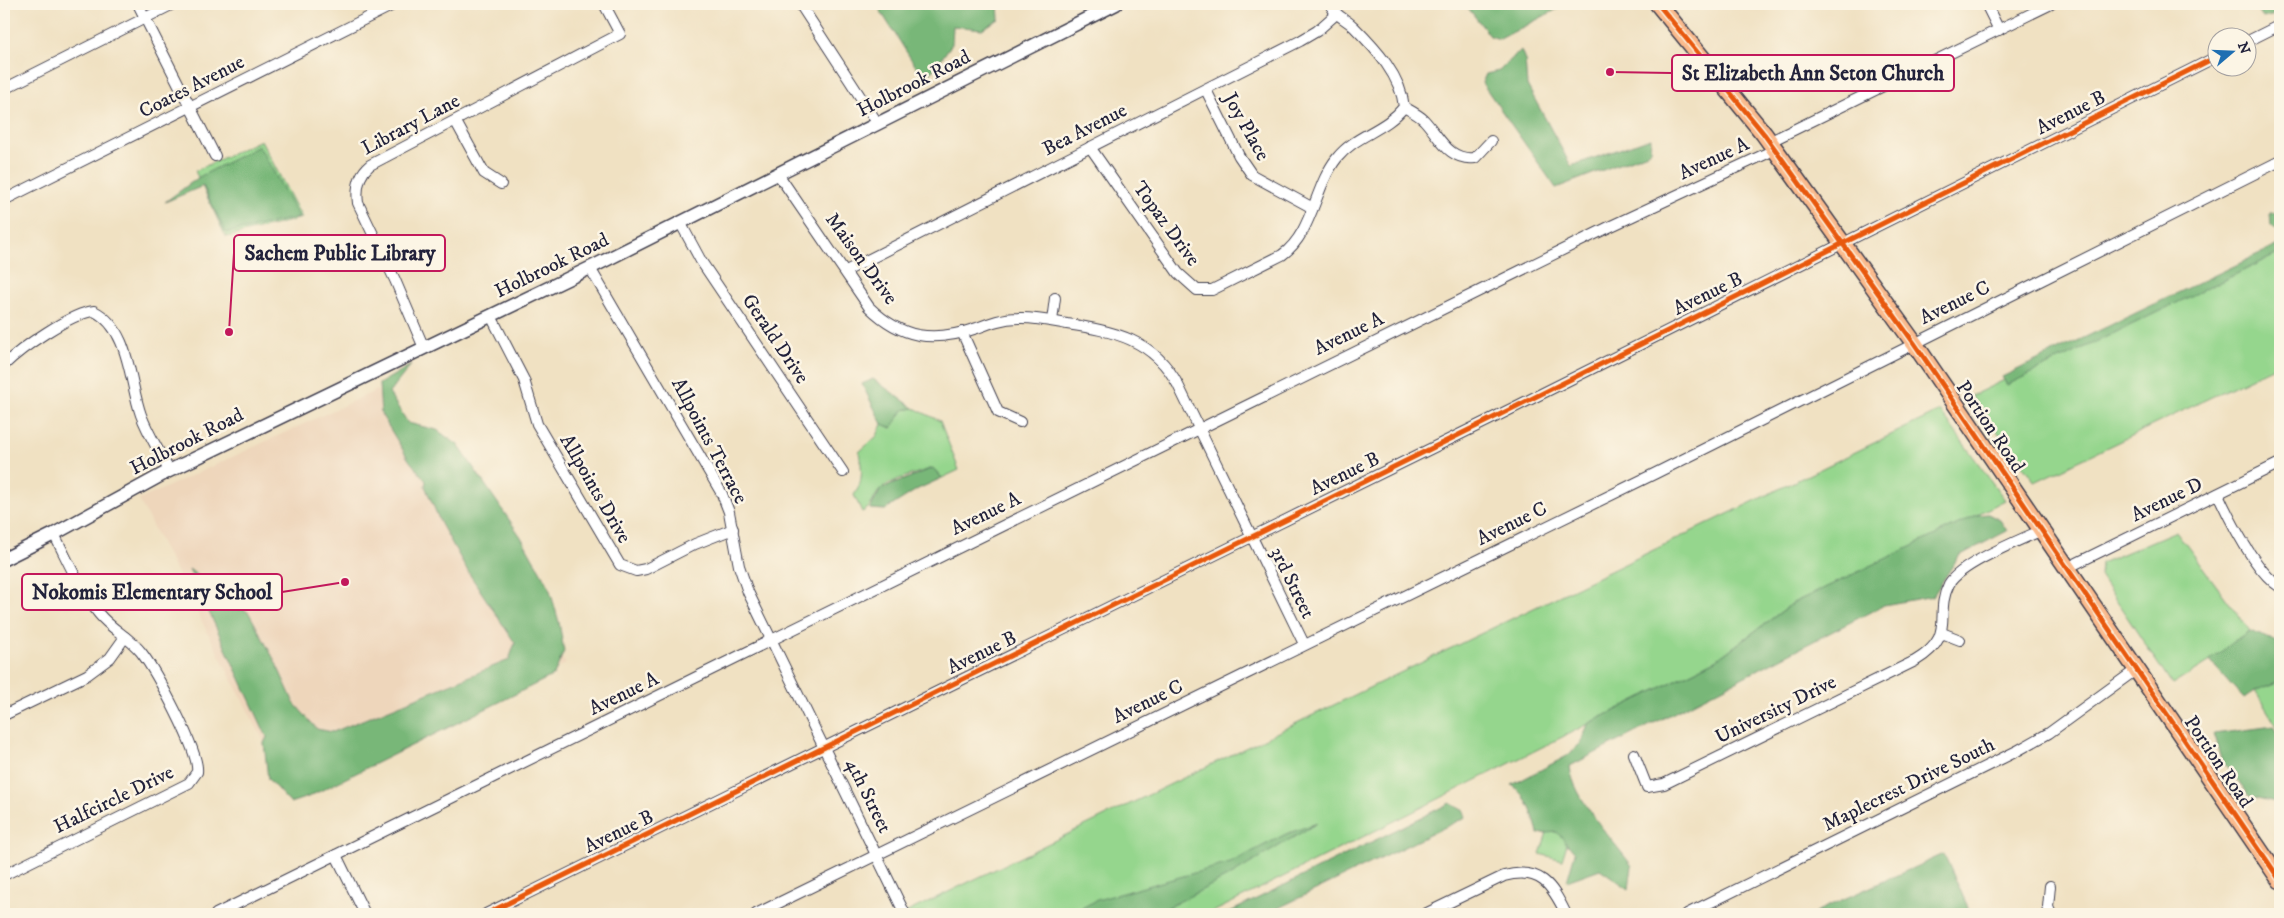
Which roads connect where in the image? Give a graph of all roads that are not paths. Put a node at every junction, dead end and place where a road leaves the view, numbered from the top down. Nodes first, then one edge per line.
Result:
1 (138, 4) edge
2 (173, 4) edge
3 (395, 4) edge
4 (604, 4) edge
5 (800, 4) edge
6 (1116, 4) edge
7 (1330, 4) edge
8 (1658, 4) edge
9 (1986, 4) edge
10 (2051, 4) edge
11 (1335, 15) junction
12 (145, 18) junction
13 (2280, 25) edge
14 (1999, 30) junction
15 (2256, 37) edge
16 (2206, 62) edge
17 (4, 89) edge
18 (1206, 90) junction
19 (1404, 107) junction
20 (190, 108) junction
21 (456, 122) junction
22 (878, 124) junction
23 (1491, 141) dead end
24 (1772, 146) junction
25 (1090, 147) junction
26 (215, 156) dead end
27 (2280, 161) edge
28 (778, 174) junction
29 (501, 184) dead end
30 (4, 200) edge
31 (1312, 207) junction
32 (681, 224) junction
33 (1842, 245) junction
34 (590, 268) junction
35 (846, 271) junction
36 (1055, 298) dead end
37 (492, 316) junction
38 (1052, 322) junction
39 (962, 332) junction
40 (1914, 343) junction
41 (424, 348) junction
42 (4, 365) edge
43 (1020, 422) dead end
44 (1198, 428) junction
45 (2280, 463) edge
46 (169, 471) junction
47 (844, 472) dead end
48 (2218, 494) junction
49 (734, 529) junction
50 (2042, 530) junction
51 (54, 534) junction
52 (1252, 536) junction
53 (4, 559) edge
54 (2069, 567) junction
55 (2280, 587) edge
56 (1942, 633) junction
57 (125, 637) junction
58 (1960, 640) dead end
59 (771, 641) junction
60 (1304, 644) junction
61 (2138, 669) junction
62 (4, 715) edge
63 (824, 747) junction
64 (1634, 754) dead end
65 (876, 854) junction
66 (336, 855) junction
67 (4, 875) edge
68 (2280, 880) edge
69 (2050, 886) dead end
70 (216, 914) edge
71 (365, 914) edge
72 (486, 914) edge
73 (756, 914) edge
74 (905, 914) edge
75 (1425, 914) edge
76 (1566, 914) edge
77 (1686, 914) edge
78 (2051, 914) edge

1 - 12 street
2 - 12 street
3 - 20 street, Coates Avenue
4 - 21 street, Library Lane
5 - 22 street
6 - 22 street, Holbrook Road
7 - 11 street
8 - 24 main road, Portion Road
9 - 14 street
10 - 14 street, Avenue A
11 - 18 street, Bea Avenue
11 - 19 street
12 - 17 street
12 - 20 street
13 - 15 street
14 - 24 street, Avenue A
16 - 33 street, Avenue B
18 - 25 street, Bea Avenue
18 - 31 street, Joy Place
19 - 23 street
19 - 31 street, Topaz Drive
20 - 26 street
20 - 30 street, Coates Avenue
21 - 29 street
21 - 41 street, Library Lane
22 - 28 street, Holbrook Road
24 - 33 main road, Portion Road
24 - 44 street, Avenue A
25 - 31 street, Topaz Drive
25 - 35 street, Bea Avenue
27 - 40 street, Avenue C
28 - 32 street, Holbrook Road
28 - 35 street, Maison Drive
32 - 34 street, Holbrook Road
32 - 47 street, Gerald Drive
33 - 40 main road, Portion Road
33 - 52 street, Avenue B
34 - 37 street, Holbrook Road
34 - 49 street, Allpoints Terrace
35 - 39 street, Maison Drive
36 - 38 street
37 - 41 street, Holbrook Road
37 - 49 street, Allpoints Drive
38 - 39 street, Maison Drive
38 - 44 street, Maison Drive
39 - 43 street
40 - 50 main road, Portion Road
40 - 60 street, Avenue C
41 - 46 street, Holbrook Road
42 - 46 street
44 - 52 street, 3rd Street
44 - 59 street, Avenue A
45 - 48 street, Avenue D
46 - 51 street, Holbrook Road
48 - 54 street, Avenue D
48 - 55 street
49 - 59 street, Allpoints Terrace
50 - 54 main road, Portion Road
50 - 56 street
51 - 53 street, Holbrook Road
51 - 57 street, Halfcircle Drive
52 - 60 street, 3rd Street
52 - 63 street, Avenue B
54 - 61 main road, Portion Road
56 - 58 street
56 - 64 street, University Drive
57 - 62 street
57 - 67 street, Halfcircle Drive
59 - 63 street, 4th Street
59 - 66 street, Avenue A
60 - 65 street, Avenue C
61 - 68 main road, Portion Road
61 - 77 street, Maplecrest Drive South
63 - 65 street, 4th Street
63 - 72 street, Avenue B
65 - 73 street, Avenue C
65 - 74 street, 4th Street
66 - 70 street, Avenue A
66 - 71 street
69 - 78 street
75 - 76 street

